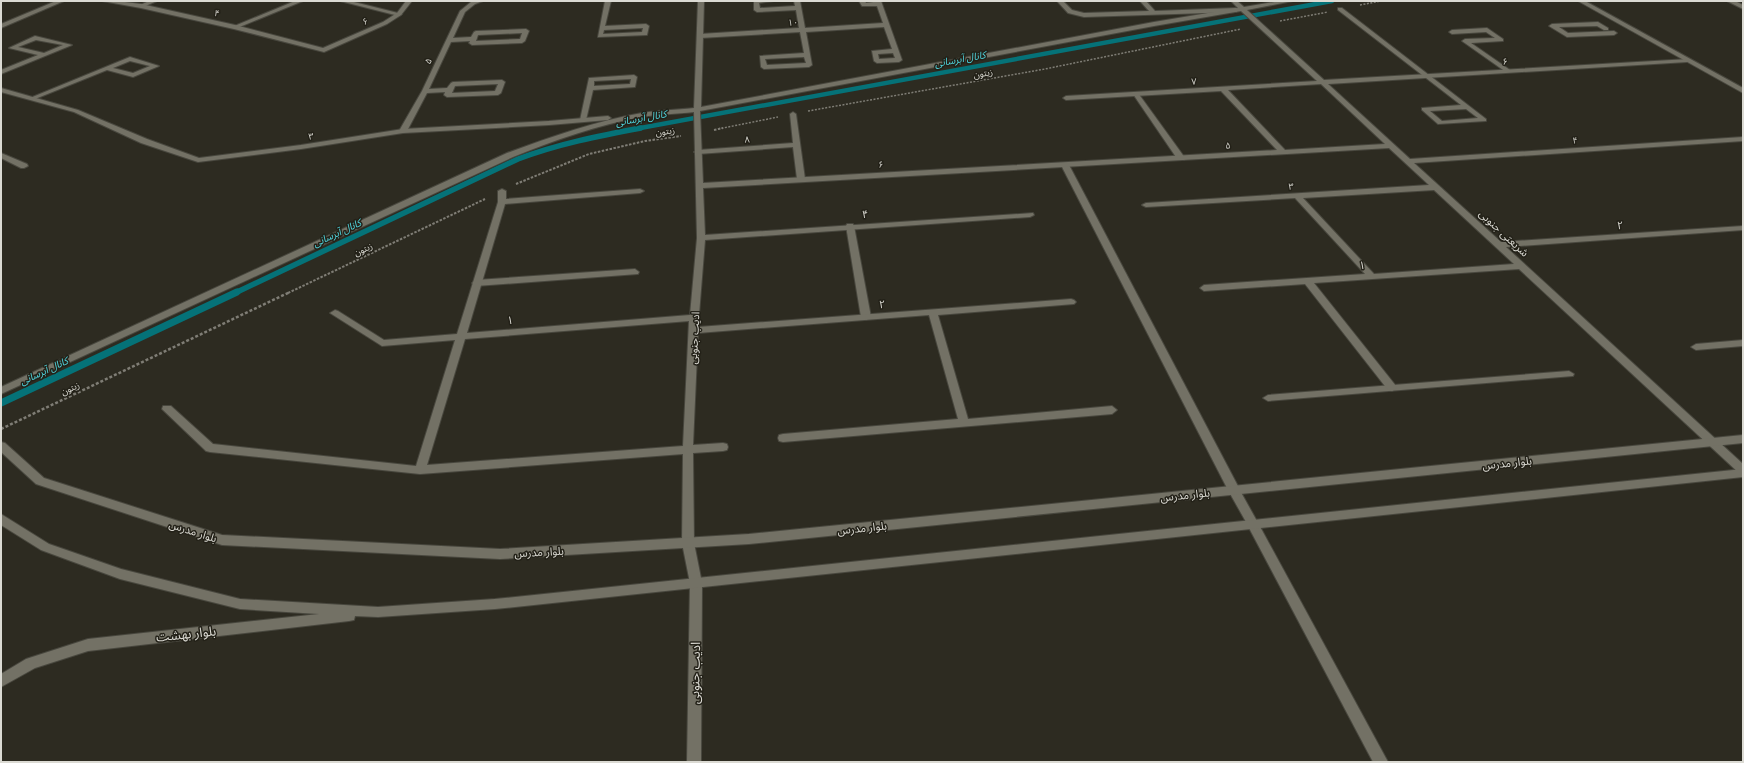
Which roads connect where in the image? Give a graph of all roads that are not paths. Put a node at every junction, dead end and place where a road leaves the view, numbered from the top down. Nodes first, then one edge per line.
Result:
1 (61, 1) edge
2 (105, 1) edge
3 (154, 1) edge
4 (300, 1) edge
5 (344, 1) edge
6 (409, 1) edge
7 (480, 1) edge
8 (608, 1) edge
9 (701, 1) edge
10 (771, 1) edge
11 (797, 1) edge
12 (862, 1) edge
13 (1060, 1) edge
14 (1143, 1) edge
15 (1234, 1) edge
16 (1290, 1) edge
17 (1581, 1) edge
18 (1730, 1) edge
19 (878, 3) edge
20 (141, 6) junction
21 (1743, 7) edge
22 (798, 8) junction
23 (1340, 9) road end
24 (1244, 10) junction
25 (1154, 13) junction
26 (399, 14) junction
27 (887, 25) junction
28 (1, 26) edge
29 (235, 27) junction
30 (1629, 27) junction
31 (602, 28) junction
32 (1606, 29) junction
33 (802, 30) junction
34 (700, 36) junction
35 (474, 39) junction
36 (449, 40) junction
37 (1465, 42) junction
38 (324, 50) joint
39 (896, 51) dead end
40 (45, 54) junction
41 (807, 55) junction
42 (1687, 60) junction
43 (107, 68) junction
44 (1508, 71) junction
45 (1, 72) edge
46 (1427, 76) junction
47 (1324, 82) junction
48 (590, 88) junction
49 (1222, 88) junction
50 (1, 90) edge
51 (450, 90) junction
52 (1743, 91) edge
53 (425, 92) junction
54 (1136, 94) junction
55 (33, 98) junction
56 (1066, 98) dead end
57 (1467, 107) junction
58 (697, 110) junction
59 (793, 114) road end
60 (636, 116) junction
61 (583, 120) junction
62 (403, 131) junction
63 (1743, 139) edge
64 (796, 145) junction
65 (1392, 146) junction
66 (698, 152) junction
67 (1283, 152) junction
68 (1, 155) edge
69 (1181, 158) junction
70 (1409, 161) junction
71 (1065, 165) junction
72 (24, 166) dead end
73 (801, 179) junction
74 (698, 186) junction
75 (1437, 187) junction
76 (502, 191) road end
77 (640, 191) dead end
78 (1297, 196) junction
79 (502, 202) junction
80 (1146, 205) dead end
81 (1030, 215) dead end
82 (850, 226) junction
83 (1743, 228) edge
84 (701, 238) junction
85 (1500, 245) junction
86 (1523, 266) junction
87 (635, 272) dead end
88 (1372, 277) junction
89 (1308, 281) junction
90 (476, 283) junction
91 (1204, 288) dead end
92 (1071, 302) dead end
93 (933, 312) junction
94 (335, 313) dead end
95 (866, 317) junction
96 (694, 318) junction
97 (695, 330) junction
98 (460, 336) junction
99 (1743, 343) edge
100 (1696, 347) dead end
101 (1569, 374) dead end
102 (1392, 388) junction
103 (1, 391) edge
104 (1268, 398) dead end
105 (167, 409) dead end
106 (1112, 410) dead end
107 (964, 422) junction
108 (782, 438) dead end
109 (1743, 439) edge
110 (1713, 442) junction
111 (1, 446) edge
112 (723, 447) dead end
113 (420, 470) junction
114 (1743, 470) edge
115 (1743, 473) edge
116 (1234, 490) junction
117 (1, 519) edge
118 (1254, 526) junction
119 (688, 543) junction
120 (696, 583) junction
121 (378, 612) junction
122 (1, 681) edge
123 (694, 762) edge
124 (1381, 762) edge

1 - 28 street
2 - 20 street, ۴
3 - 20 street
4 - 29 street
5 - 26 street
6 - 26 street, ۶
7 - 36 street, ۵
8 - 31 street
9 - 34 street
10 - 22 street
11 - 22 street
12 - 19 street
13 - 25 street
14 - 25 street
15 - 24 street, شریعتی جنوبی
16 - 24 street
17 - 30 street
18 - 21 street
19 - 27 street
20 - 29 street, ۴
22 - 33 street
23 - 46 street
24 - 25 street
24 - 47 street, شریعتی جنوبی
24 - 58 street
26 - 38 street, ۶
27 - 33 street, ۱۰
27 - 39 street
29 - 38 street, ۴
30 - 32 street
30 - 42 street
31 - 31 street
32 - 32 street
33 - 34 street, ۱۰
33 - 41 street
34 - 58 street
35 - 35 street
35 - 36 street
36 - 53 street, ۵
37 - 37 street
37 - 44 street
40 - 40 street
40 - 45 street
41 - 41 street
42 - 44 street, ۶
42 - 52 street
43 - 43 street
43 - 55 street
44 - 46 street, ۶
46 - 47 street, ۶
46 - 57 street
47 - 49 street, ۷
47 - 65 street, شریعتی جنوبی
48 - 48 street
48 - 61 street
49 - 54 street, ۷
49 - 67 street
50 - 55 street, ۳
51 - 51 street
51 - 53 street
53 - 62 street, ۵
54 - 56 street, ۷
54 - 69 street
55 - 62 street, ۳
57 - 57 street
58 - 60 street
58 - 66 street, ادیب جنوبی
59 - 64 street
60 - 61 street, ۳
60 - 103 street
61 - 62 street, ۳
63 - 70 street, ۴
64 - 66 street, ۸
64 - 73 street
65 - 67 street, ۵
65 - 70 street, شریعتی جنوبی
66 - 74 street, ادیب جنوبی
67 - 69 street, ۵
68 - 72 street
69 - 71 street, ۵
70 - 75 street, شریعتی جنوبی
71 - 73 street, ۶
71 - 116 street
73 - 74 street, ۶
74 - 84 street, ادیب جنوبی
75 - 78 street, ۳
75 - 85 street, شریعتی جنوبی
76 - 79 street
77 - 79 street
78 - 80 street, ۳
78 - 88 street
79 - 90 street
81 - 82 street, ۴
82 - 84 street, ۴
82 - 95 street
83 - 85 street, ۲
84 - 96 street, ادیب جنوبی
85 - 86 street, شریعتی جنوبی
86 - 88 street, ۱
86 - 110 street, شریعتی جنوبی
87 - 90 street
88 - 89 street, ۱
89 - 91 street, ۱
89 - 102 street
90 - 98 street
92 - 93 street, ۲
93 - 95 street, ۲
93 - 107 street
94 - 98 street, ۱
95 - 97 street, ۲
96 - 97 street, ادیب جنوبی
96 - 98 street, ۱
97 - 119 street, ادیب جنوبی
98 - 113 street
99 - 100 street
101 - 102 street
102 - 104 street
105 - 113 street
106 - 107 street
107 - 108 street
109 - 110 street, بلوار مدرس
110 - 114 street, شریعتی جنوبی
110 - 116 street, بلوار مدرس
111 - 119 street, بلوار مدرس
112 - 113 street
115 - 118 street
116 - 118 street
116 - 119 street, بلوار مدرس
117 - 121 street
118 - 120 street
118 - 124 street
119 - 120 street, ادیب جنوبی
120 - 121 street
120 - 123 street, ادیب جنوبی
121 - 122 street, بلوار بهشت

